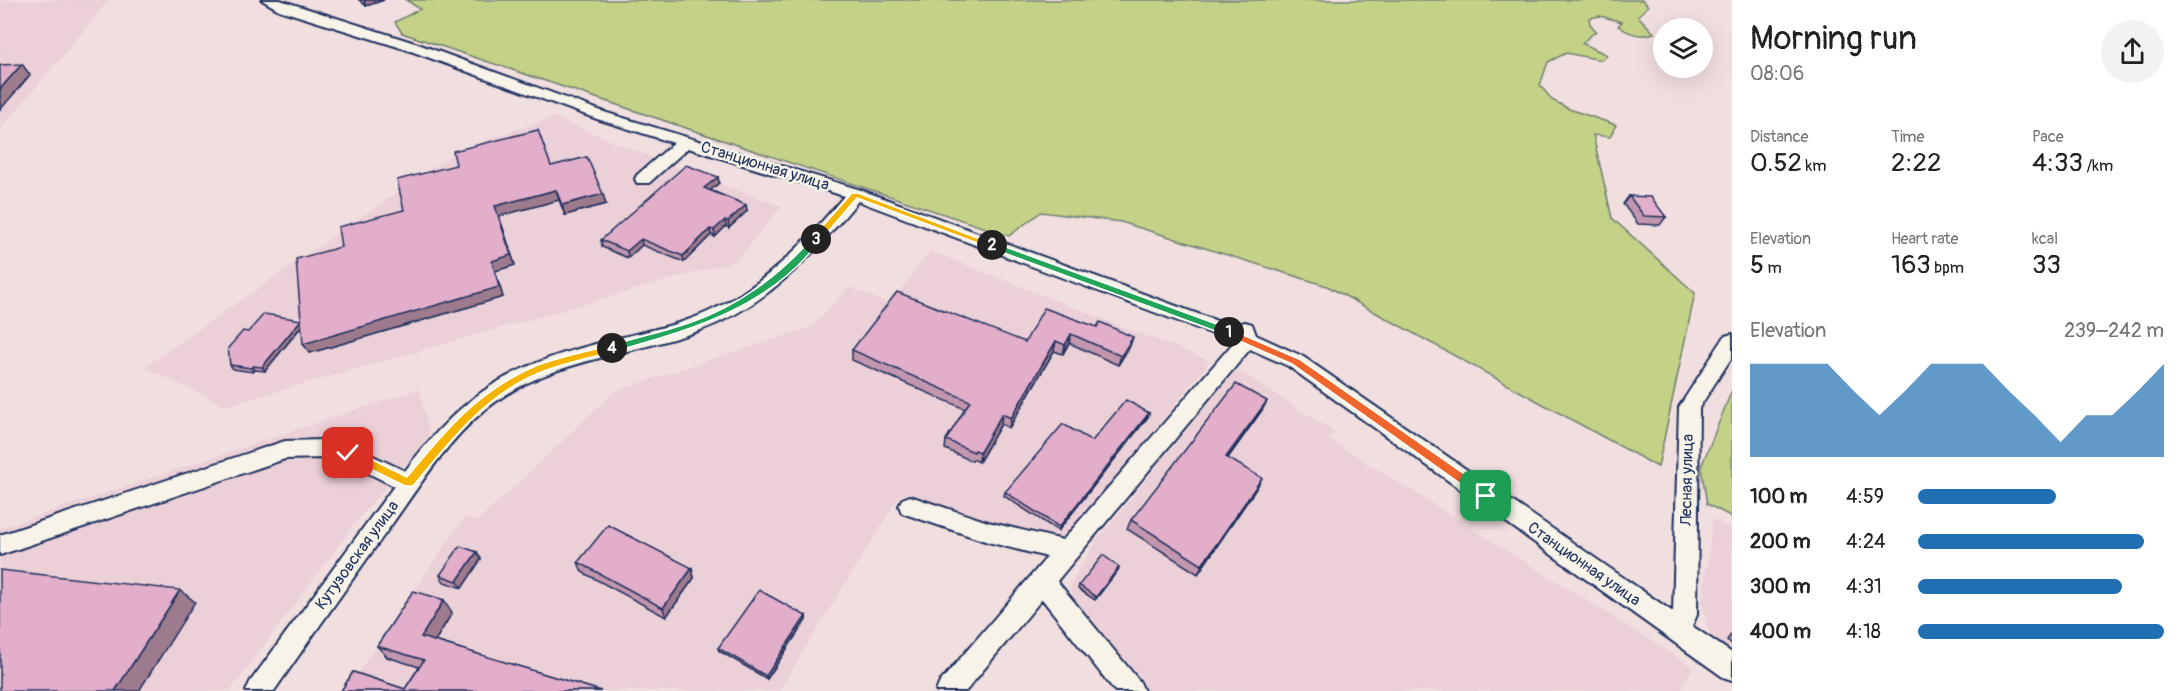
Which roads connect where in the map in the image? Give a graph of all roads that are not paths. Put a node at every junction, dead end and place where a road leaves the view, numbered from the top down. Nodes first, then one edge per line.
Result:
1 (269, 0) edge
2 (686, 141) junction
3 (643, 178) dead end
4 (855, 194) junction
5 (1245, 332) junction
6 (1732, 341) edge
7 (409, 483) junction
8 (910, 506) dead end
9 (0, 545) edge
10 (1068, 551) junction
11 (1042, 581) junction
12 (1677, 630) junction
13 (1732, 668) edge
14 (259, 691) edge
15 (949, 691) edge
16 (1131, 691) edge

1 - 2 street, Станционная улица
2 - 3 street
2 - 4 street, Станционная улица
4 - 5 street, Станционная улица
4 - 7 street, Кутузовская улица
5 - 10 street
5 - 12 street, Станционная улица
6 - 12 street, Лесная улица
7 - 9 street
7 - 14 street, Кутузовская улица
8 - 10 street
10 - 11 street
11 - 15 street
11 - 16 street
12 - 13 street, Станционная улица

